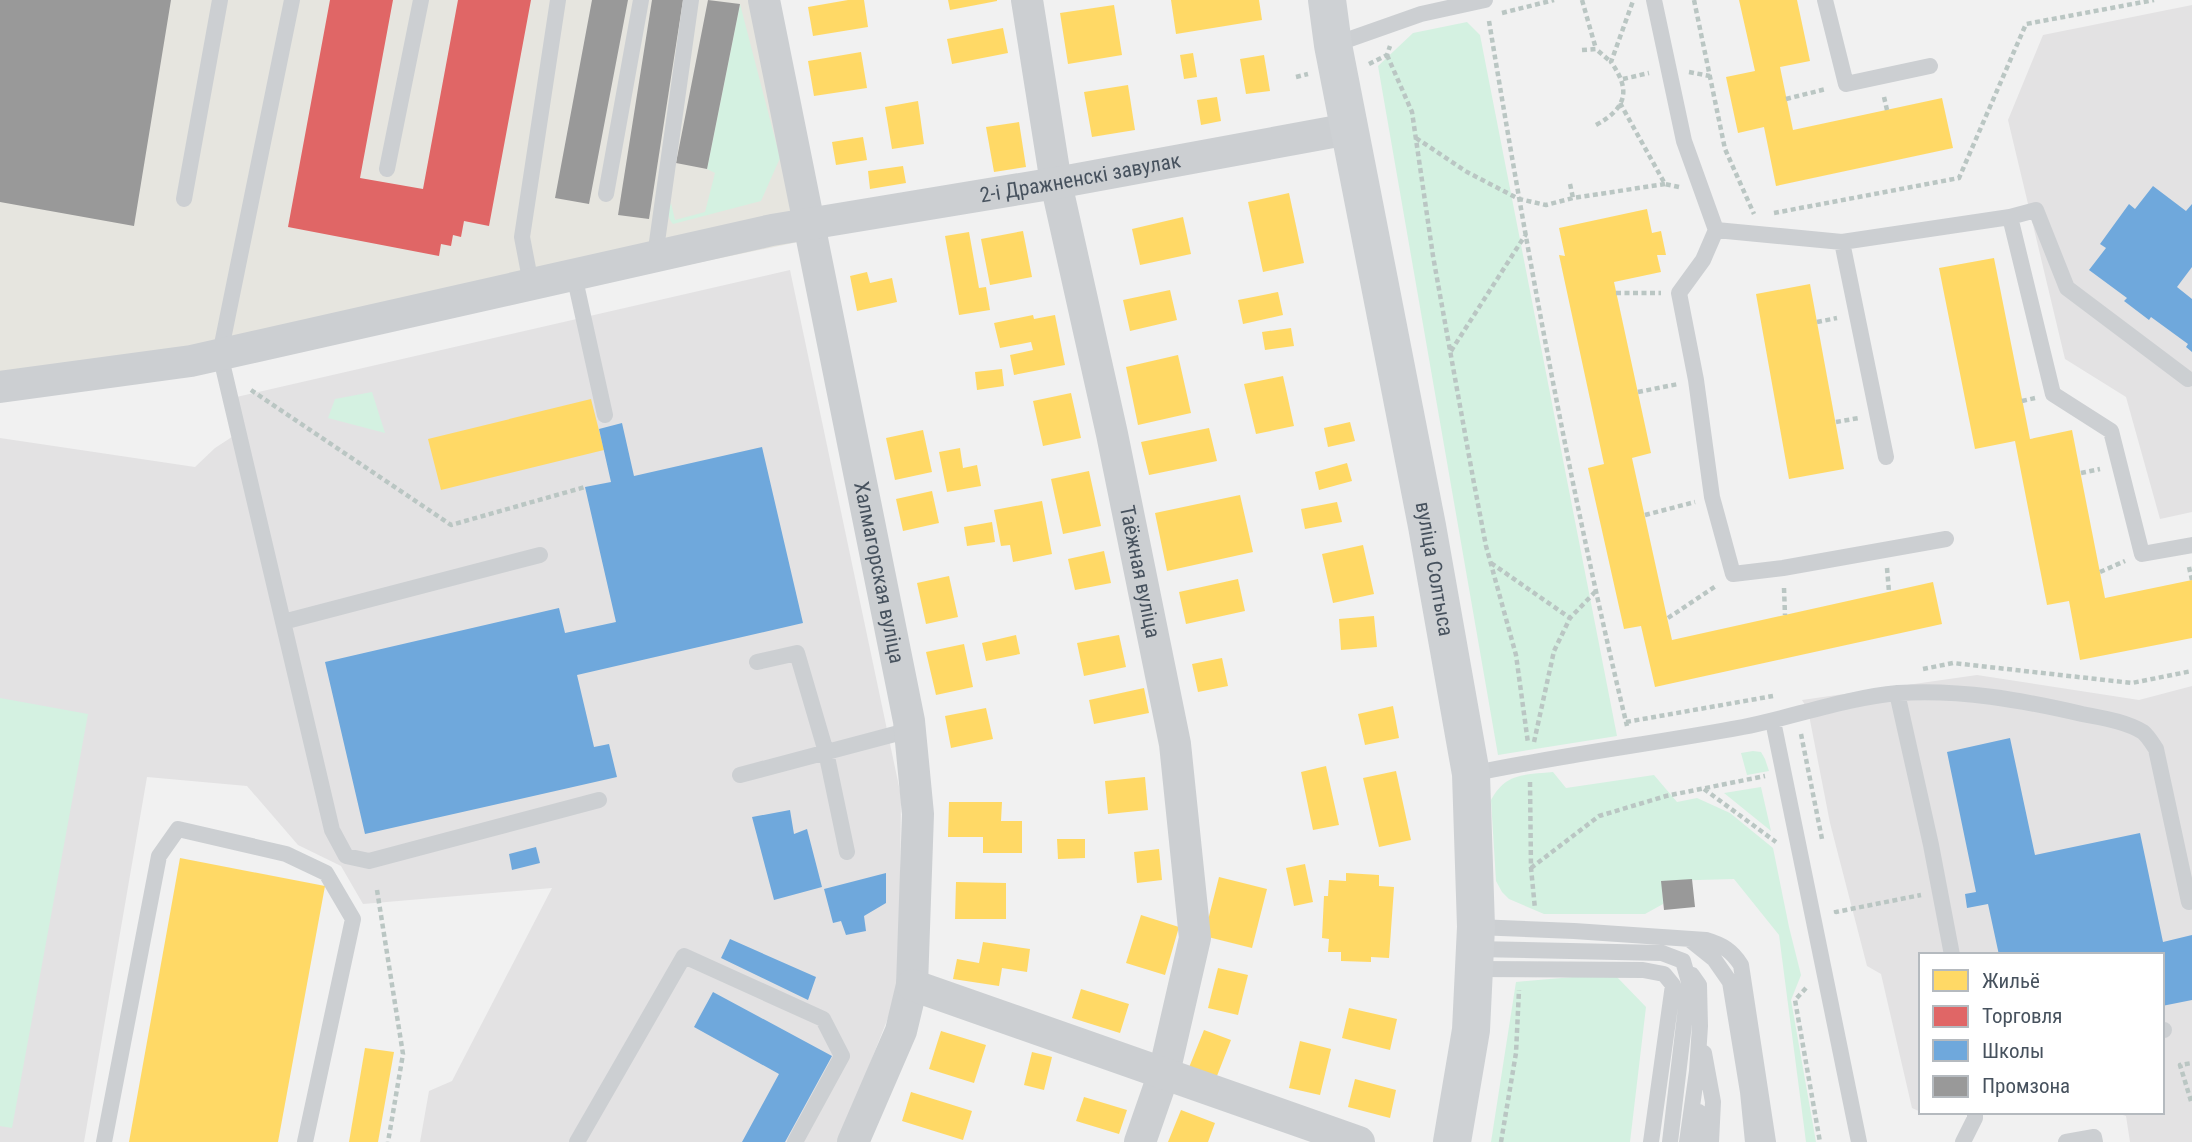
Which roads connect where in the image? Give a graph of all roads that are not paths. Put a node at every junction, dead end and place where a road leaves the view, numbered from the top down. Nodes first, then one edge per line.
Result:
1 (220, 0) edge
2 (292, 0) edge
3 (421, 0) edge
4 (558, 0) edge
5 (641, 0) edge
6 (691, 0) edge
7 (764, 0) edge
8 (1027, 0) edge
9 (1327, 0) edge
10 (1483, 0) edge
11 (1654, 0) edge
12 (1825, 0) edge
13 (1333, 45) junction
14 (1930, 66) dead end
15 (1349, 129) junction
16 (387, 169) dead end
17 (1056, 183) junction
18 (606, 194) dead end
19 (184, 199) dead end
20 (2010, 217) junction
21 (810, 223) junction
22 (1716, 230) junction
23 (1842, 242) junction
24 (655, 256) junction
25 (574, 275) junction
26 (531, 284) junction
27 (220, 354) junction
28 (2188, 379) dead end
29 (0, 387) edge
30 (605, 415) dead end
31 (1886, 457) dead end
32 (1946, 539) dead end
33 (2192, 545) edge
34 (540, 555) dead end
35 (283, 622) junction
36 (757, 662) dead end
37 (1897, 693) junction
38 (1773, 721) junction
39 (910, 730) junction
40 (826, 752) junction
41 (1471, 774) junction
42 (740, 775) dead end
43 (599, 800) dead end
44 (847, 852) dead end
45 (2189, 902) dead end
46 (1689, 939) junction
47 (1475, 949) junction
48 (1952, 953) edge
49 (1683, 961) junction
50 (912, 985) junction
51 (1700, 1026) junction
52 (1697, 1071) junction
53 (1164, 1073) junction
54 (1713, 1102) junction
55 (1975, 1114) edge
56 (104, 1142) edge
57 (305, 1142) edge
58 (577, 1142) edge
59 (796, 1142) edge
60 (853, 1142) edge
61 (1140, 1142) edge
62 (1359, 1142) edge
63 (1451, 1142) edge
64 (1651, 1142) edge
65 (1670, 1142) edge
66 (1687, 1142) edge
67 (1700, 1142) edge
68 (1712, 1142) edge
69 (1721, 1142) edge
70 (1753, 1142) edge
71 (1768, 1142) edge
72 (1858, 1142) edge
73 (1963, 1142) edge
74 (2066, 1142) edge
75 (2095, 1142) edge

1 - 19 lane
2 - 27 lane
3 - 16 lane
4 - 26 lane
5 - 18 lane
6 - 24 lane
7 - 21 street, Халмагорская вуліца
8 - 17 street, Таёжная вуліца
9 - 13 main road, вуліца Солтыса
10 - 13 lane
11 - 22 lane
12 - 14 lane
13 - 15 main road, вуліца Солтыса
15 - 17 street, 2-і Дражненскі завулак
15 - 41 main road, вуліца Солтыса
17 - 21 street, 2-і Дражненскі завулак
17 - 53 street, Таёжная вуліца
20 - 23 lane
20 - 28 lane
20 - 33 lane
21 - 24 street, 2-і Дражненскі завулак
21 - 39 street, Халмагорская вуліца
22 - 23 lane
22 - 32 lane
23 - 31 lane
24 - 25 street, 2-і Дражненскі завулак
25 - 26 street, 2-і Дражненскі завулак
25 - 30 lane
26 - 27 street, 2-і Дражненскі завулак
27 - 29 street, 2-і Дражненскі завулак
27 - 35 lane
34 - 35 lane
35 - 43 lane
36 - 40 lane
37 - 38 lane
37 - 45 lane
37 - 48 lane
38 - 41 lane
38 - 72 lane
39 - 40 lane
39 - 50 street, Халмагорская вуліца
40 - 42 lane
40 - 44 lane
41 - 47 main road, вуліца Солтыса
46 - 47 lane
46 - 70 lane
46 - 71 lane
47 - 49 lane
47 - 63 main road, вуліца Солтыса
47 - 64 lane
49 - 51 lane
49 - 65 lane
50 - 53 street
50 - 60 street, Халмагорская вуліца
51 - 52 lane
51 - 54 lane
52 - 66 lane
52 - 67 lane
53 - 61 street, Таёжная вуліца
53 - 62 street
54 - 68 lane
54 - 69 lane
55 - 73 lane
56 - 57 lane
58 - 59 lane
74 - 75 lane

